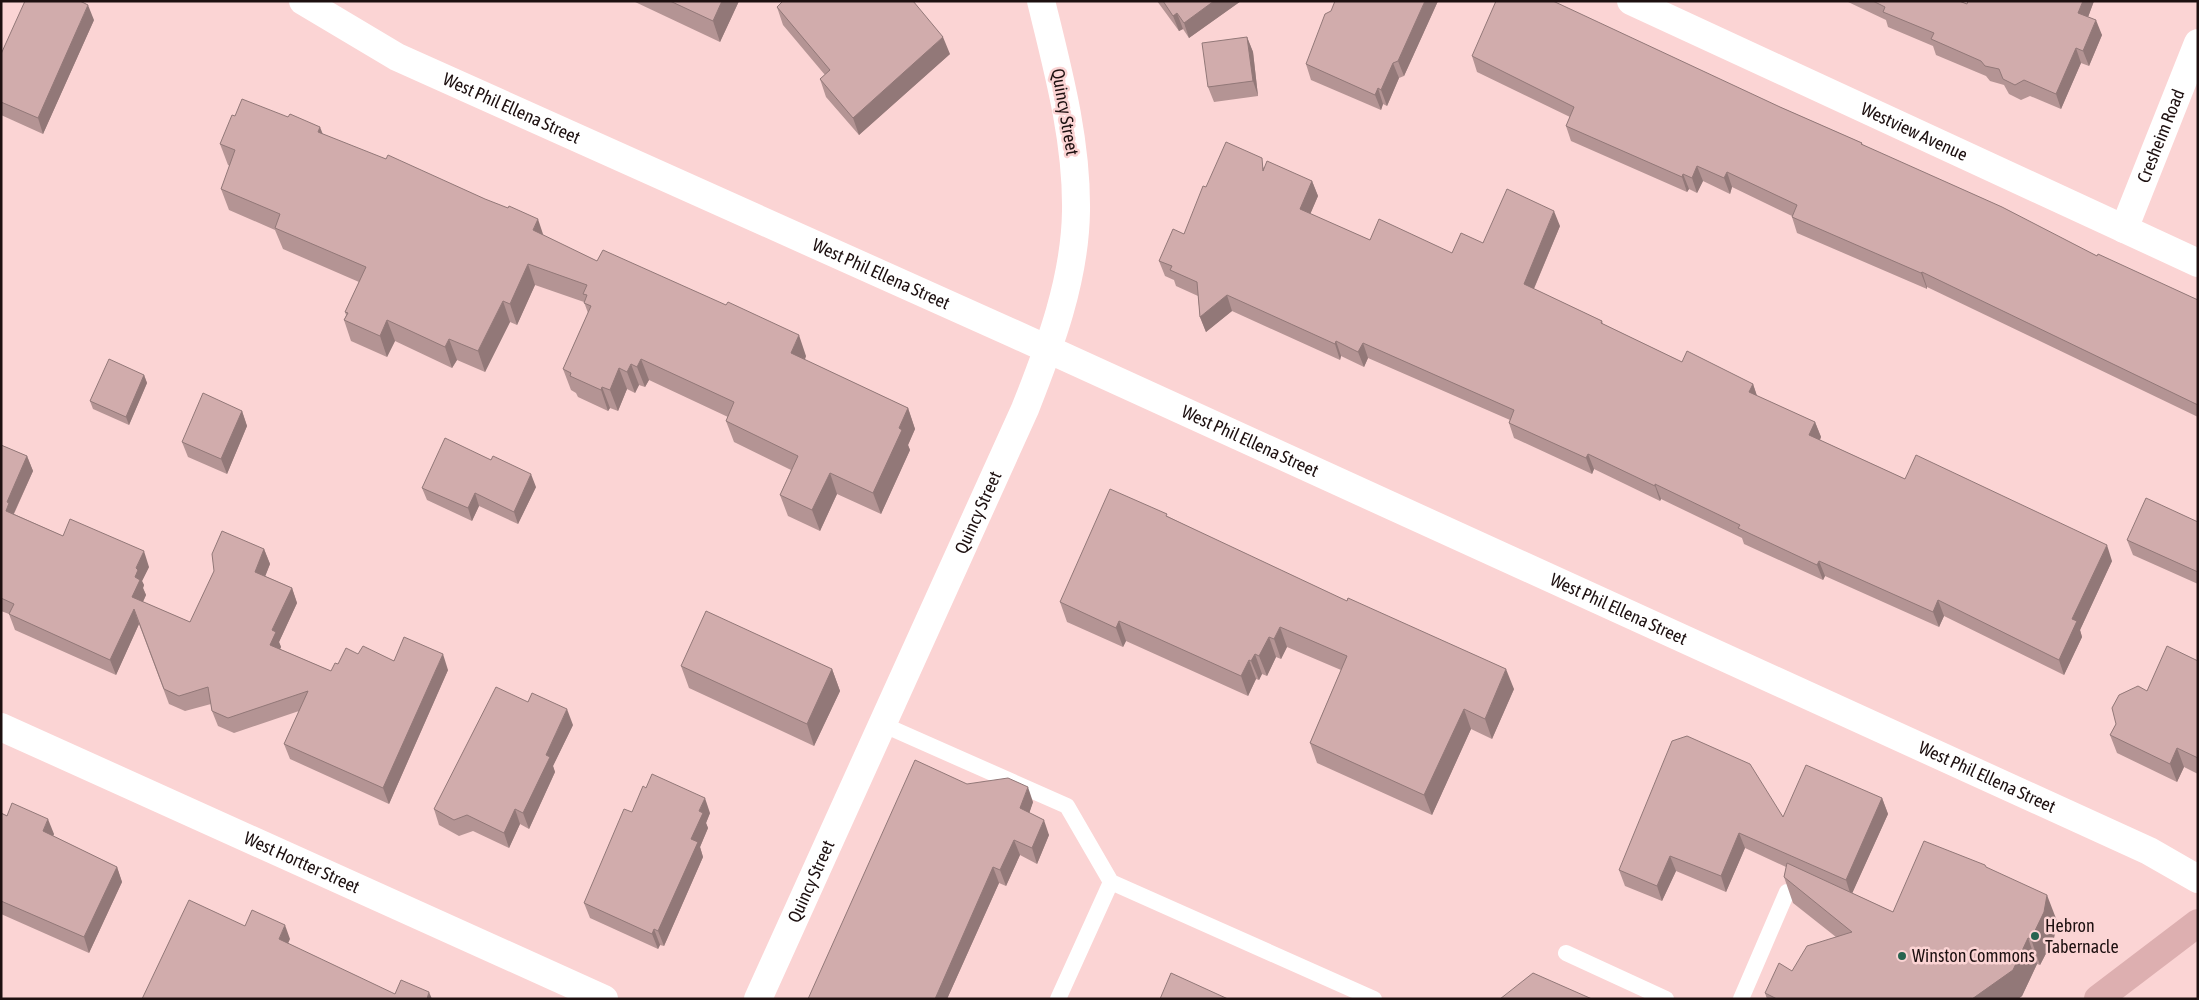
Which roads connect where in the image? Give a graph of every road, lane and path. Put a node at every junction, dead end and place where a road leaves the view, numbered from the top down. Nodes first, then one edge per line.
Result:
1 (303, 1) edge
2 (1041, 1) edge
3 (1631, 1) edge
4 (2198, 43) edge
5 (2124, 229) junction
6 (2198, 263) edge
7 (1048, 350) junction
8 (884, 725) junction
9 (1, 727) edge
10 (2198, 879) edge
11 (1110, 882) junction
12 (1787, 892) edge
13 (2198, 923) edge
14 (1566, 953) dead end
15 (604, 999) edge
16 (758, 999) edge
17 (1058, 999) edge
18 (1374, 999) edge
19 (1666, 999) edge
20 (1741, 999) edge
21 (2098, 999) edge

1 - 7 street, West Phil Ellena Street
2 - 7 street, Quincy Street
3 - 5 street, Westview Avenue
4 - 5 street, Cresheim Road
5 - 6 street, Westview Avenue
7 - 8 street, Quincy Street
7 - 10 street, West Phil Ellena Street
8 - 11 lane
8 - 16 street, Quincy Street
9 - 15 street, West Hortter Street
11 - 17 lane
11 - 18 lane
12 - 20 lane
13 - 21 main road
14 - 19 lane

